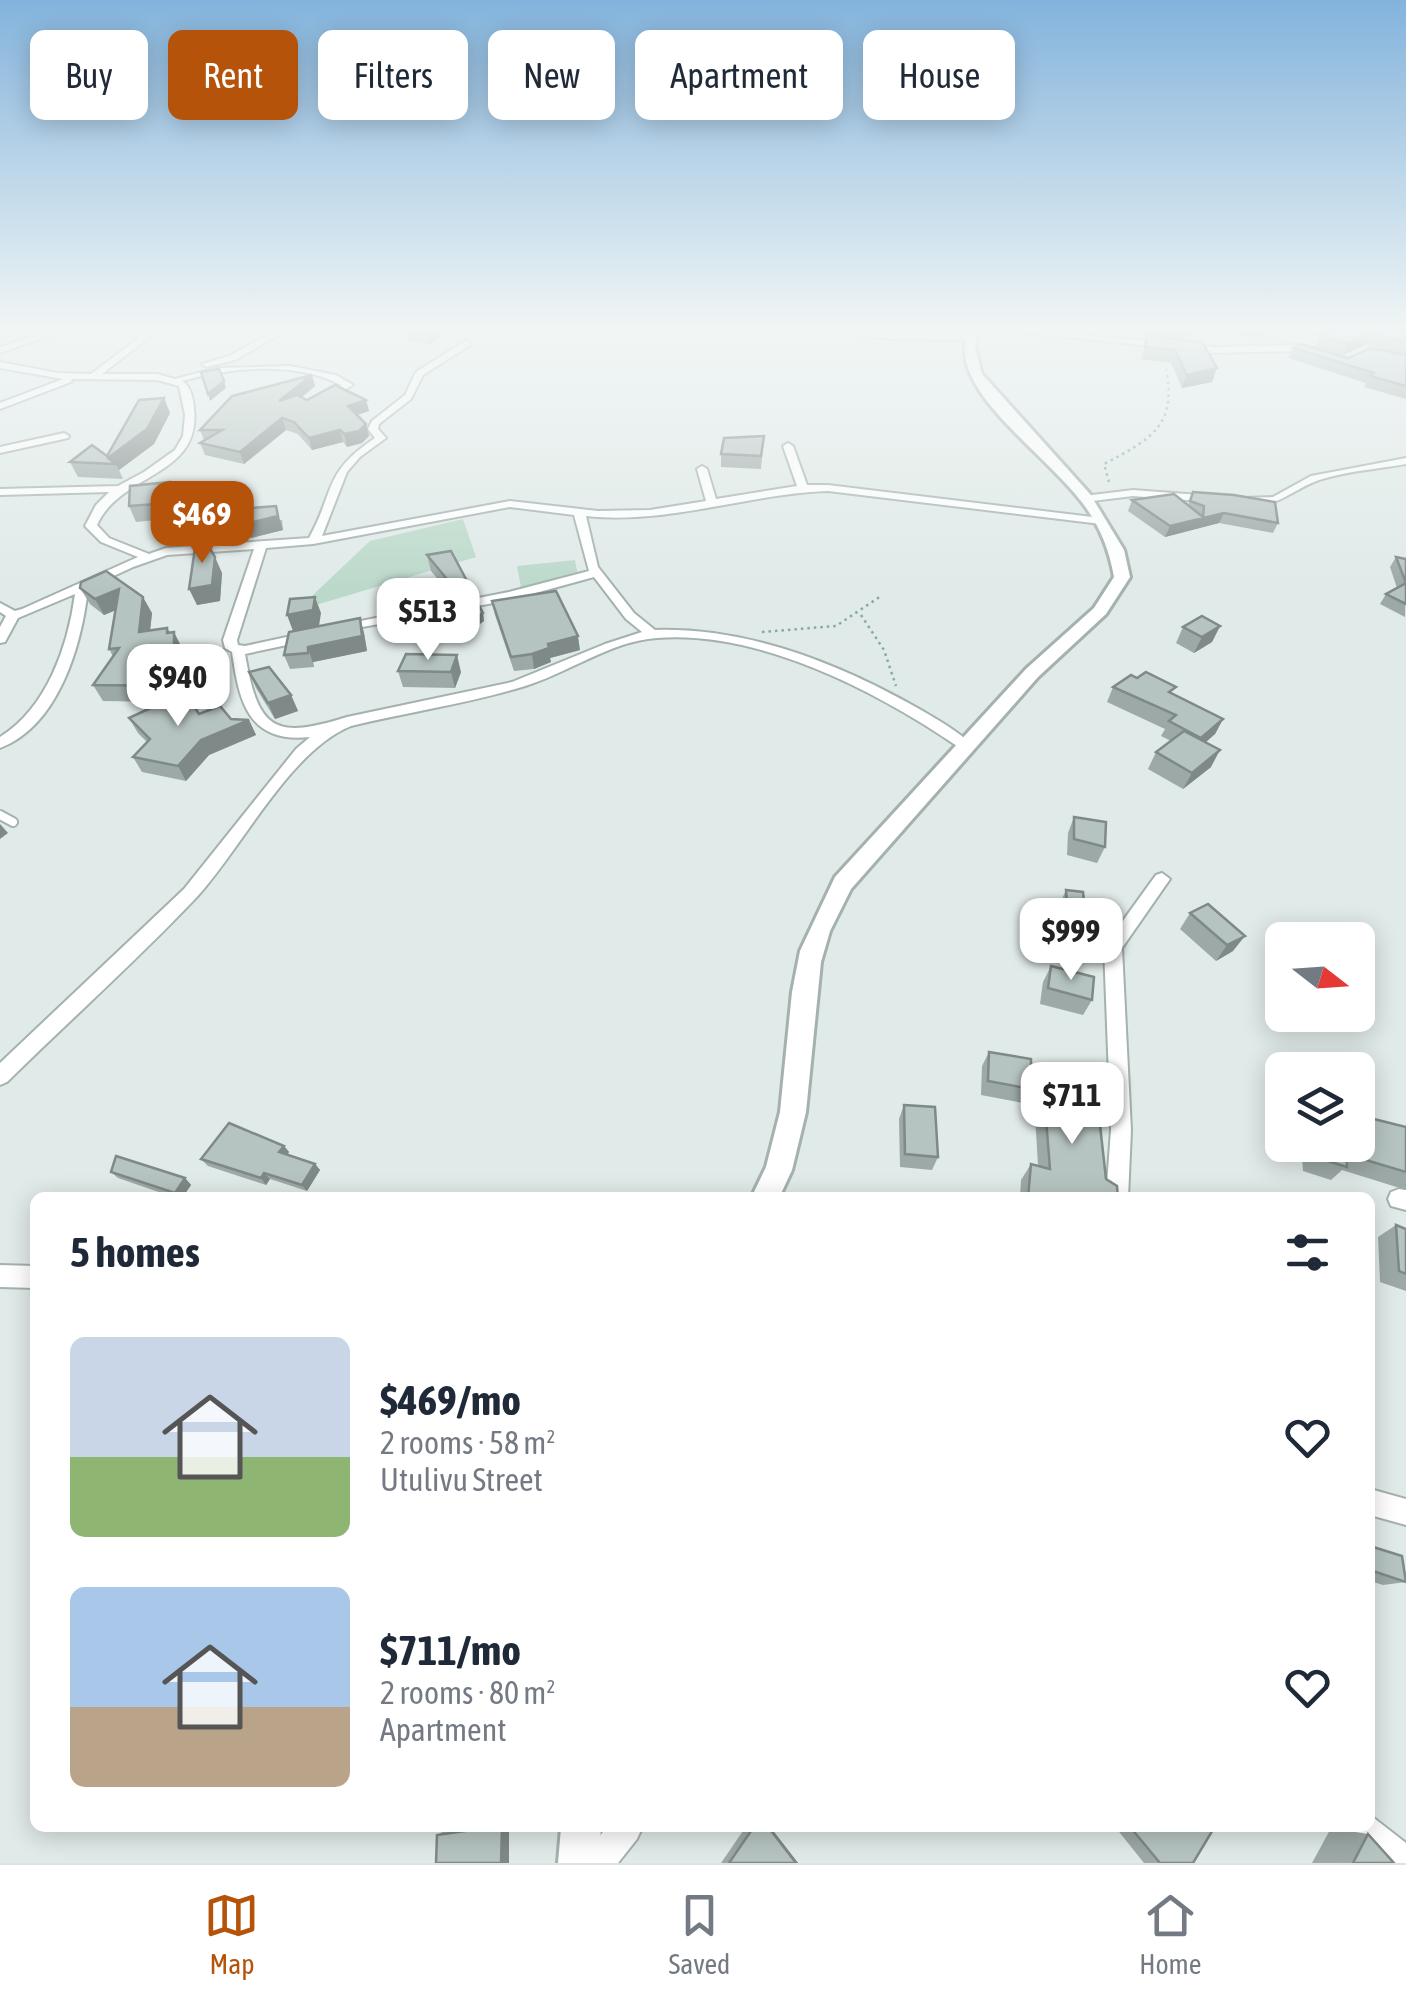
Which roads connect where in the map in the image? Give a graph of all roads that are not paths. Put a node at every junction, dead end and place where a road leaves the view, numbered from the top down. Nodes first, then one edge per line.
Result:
1 (189, 415) edge
2 (387, 415) edge
3 (1008, 415) edge
4 (64, 436) dead end
5 (788, 446) dead end
6 (0, 450) edge
7 (1406, 461) edge
8 (702, 470) dead end
9 (802, 488) junction
10 (116, 489) junction
11 (0, 492) edge
12 (1084, 500) junction
13 (712, 504) junction
14 (580, 512) junction
15 (1100, 521) junction
16 (312, 541) junction
17 (260, 548) junction
18 (147, 557) junction
19 (596, 573) junction
20 (82, 585) junction
21 (7, 611) edge
22 (652, 634) junction
23 (0, 639) edge
24 (238, 650) junction
25 (327, 730) junction
26 (0, 743) edge
27 (965, 745) junction
28 (0, 816) edge
29 (14, 822) dead end
30 (1162, 879) dead end
31 (0, 1076) edge
32 (767, 1192) edge
33 (1117, 1192) edge
34 (0, 1276) edge
35 (30, 1277) edge
36 (1375, 1503) edge
37 (1406, 1512) edge
38 (581, 1832) edge
39 (623, 1832) edge
40 (1369, 1832) edge
41 (578, 1863) edge
42 (598, 1863) edge
43 (1406, 1863) edge

1 - 10 street
2 - 16 street
3 - 12 street
4 - 6 street
5 - 9 street
7 - 12 street
8 - 13 street
9 - 13 street
9 - 15 street
10 - 11 street
10 - 18 street
12 - 15 street
13 - 14 street
14 - 16 street
14 - 19 street
15 - 27 street
16 - 17 street
17 - 18 street
17 - 24 street
18 - 20 street
19 - 22 street
19 - 24 street
20 - 21 street
20 - 26 street
21 - 23 street
22 - 25 street
22 - 27 street
24 - 25 street
25 - 31 street
27 - 32 street
28 - 29 lane
30 - 33 street
34 - 35 street
36 - 37 street
38 - 41 street
39 - 42 street
40 - 43 street

